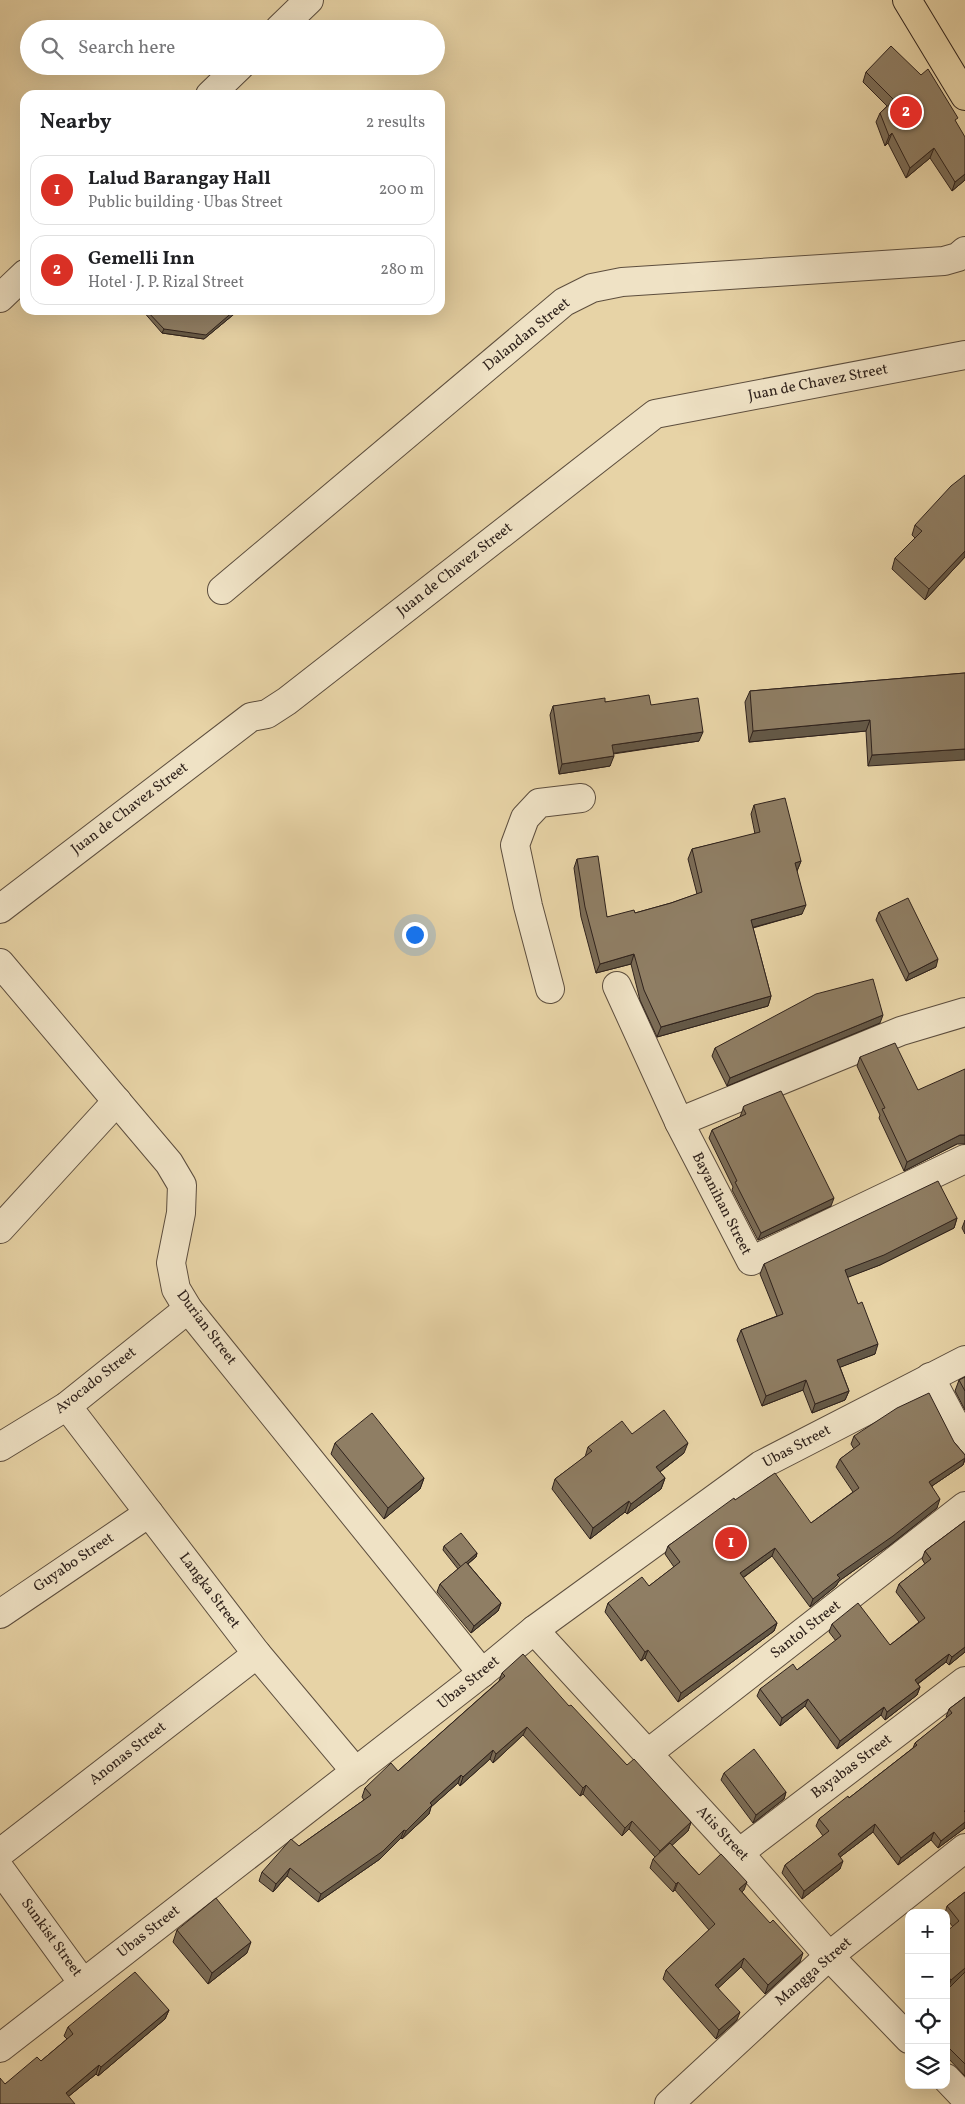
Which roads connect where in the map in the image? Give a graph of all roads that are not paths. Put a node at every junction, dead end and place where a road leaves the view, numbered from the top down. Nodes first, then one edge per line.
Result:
1 (309, 0) edge
2 (907, 0) edge
3 (288, 20) edge
4 (231, 75) edge
5 (215, 90) edge
6 (965, 96) edge
7 (965, 251) edge
8 (20, 279) edge
9 (0, 298) edge
10 (965, 355) edge
11 (222, 590) dead end
12 (582, 798) dead end
13 (0, 909) edge
14 (0, 963) edge
15 (617, 986) dead end
16 (550, 989) dead end
17 (965, 1012) edge
18 (118, 1101) junction
19 (679, 1122) junction
20 (965, 1159) edge
21 (0, 1229) edge
22 (188, 1309) junction
23 (965, 1360) edge
24 (930, 1378) junction
25 (67, 1406) junction
26 (965, 1443) edge
27 (0, 1447) edge
28 (965, 1506) edge
29 (149, 1513) junction
30 (0, 1614) edge
31 (534, 1630) junction
32 (257, 1654) junction
33 (482, 1673) junction
34 (965, 1681) edge
35 (647, 1754) junction
36 (356, 1772) junction
37 (965, 1848) edge
38 (0, 1853) edge
39 (740, 1853) junction
40 (0, 1869) edge
41 (829, 1956) junction
42 (84, 1983) junction
43 (905, 2035) edge
44 (0, 2048) edge
45 (950, 2082) edge
46 (965, 2098) edge
47 (670, 2104) edge

1 - 3 street
2 - 6 highway
4 - 5 street
7 - 11 street, Dalandan Street
8 - 9 street
10 - 13 street, Juan de Chavez Street
12 - 16 street
14 - 18 street, Durian Street
15 - 19 street, Bayanihan Street
17 - 19 street
18 - 21 street
18 - 22 street, Durian Street
19 - 20 street, Bayanihan Street
22 - 25 street, Avocado Street
22 - 33 street, Durian Street
23 - 24 street, Ubas Street
24 - 26 street
24 - 31 street, Ubas Street
25 - 27 street, Avocado Street
25 - 29 street, Langka Street
28 - 35 street, Santol Street
29 - 30 street, Guyabo Street
29 - 32 street, Langka Street
31 - 33 street, Ubas Street
31 - 35 street, Atis Street
32 - 36 street, Langka Street
32 - 38 street, Anonas Street
33 - 36 street, Ubas Street
34 - 39 street, Bayabas Street
35 - 39 street, Atis Street
36 - 42 street, Ubas Street
37 - 41 street, Mangga Street
39 - 41 street, Atis Street
40 - 42 street, Sunkist Street
41 - 43 street, Atis Street
41 - 47 street, Mangga Street
42 - 44 street, Ubas Street
45 - 46 street

